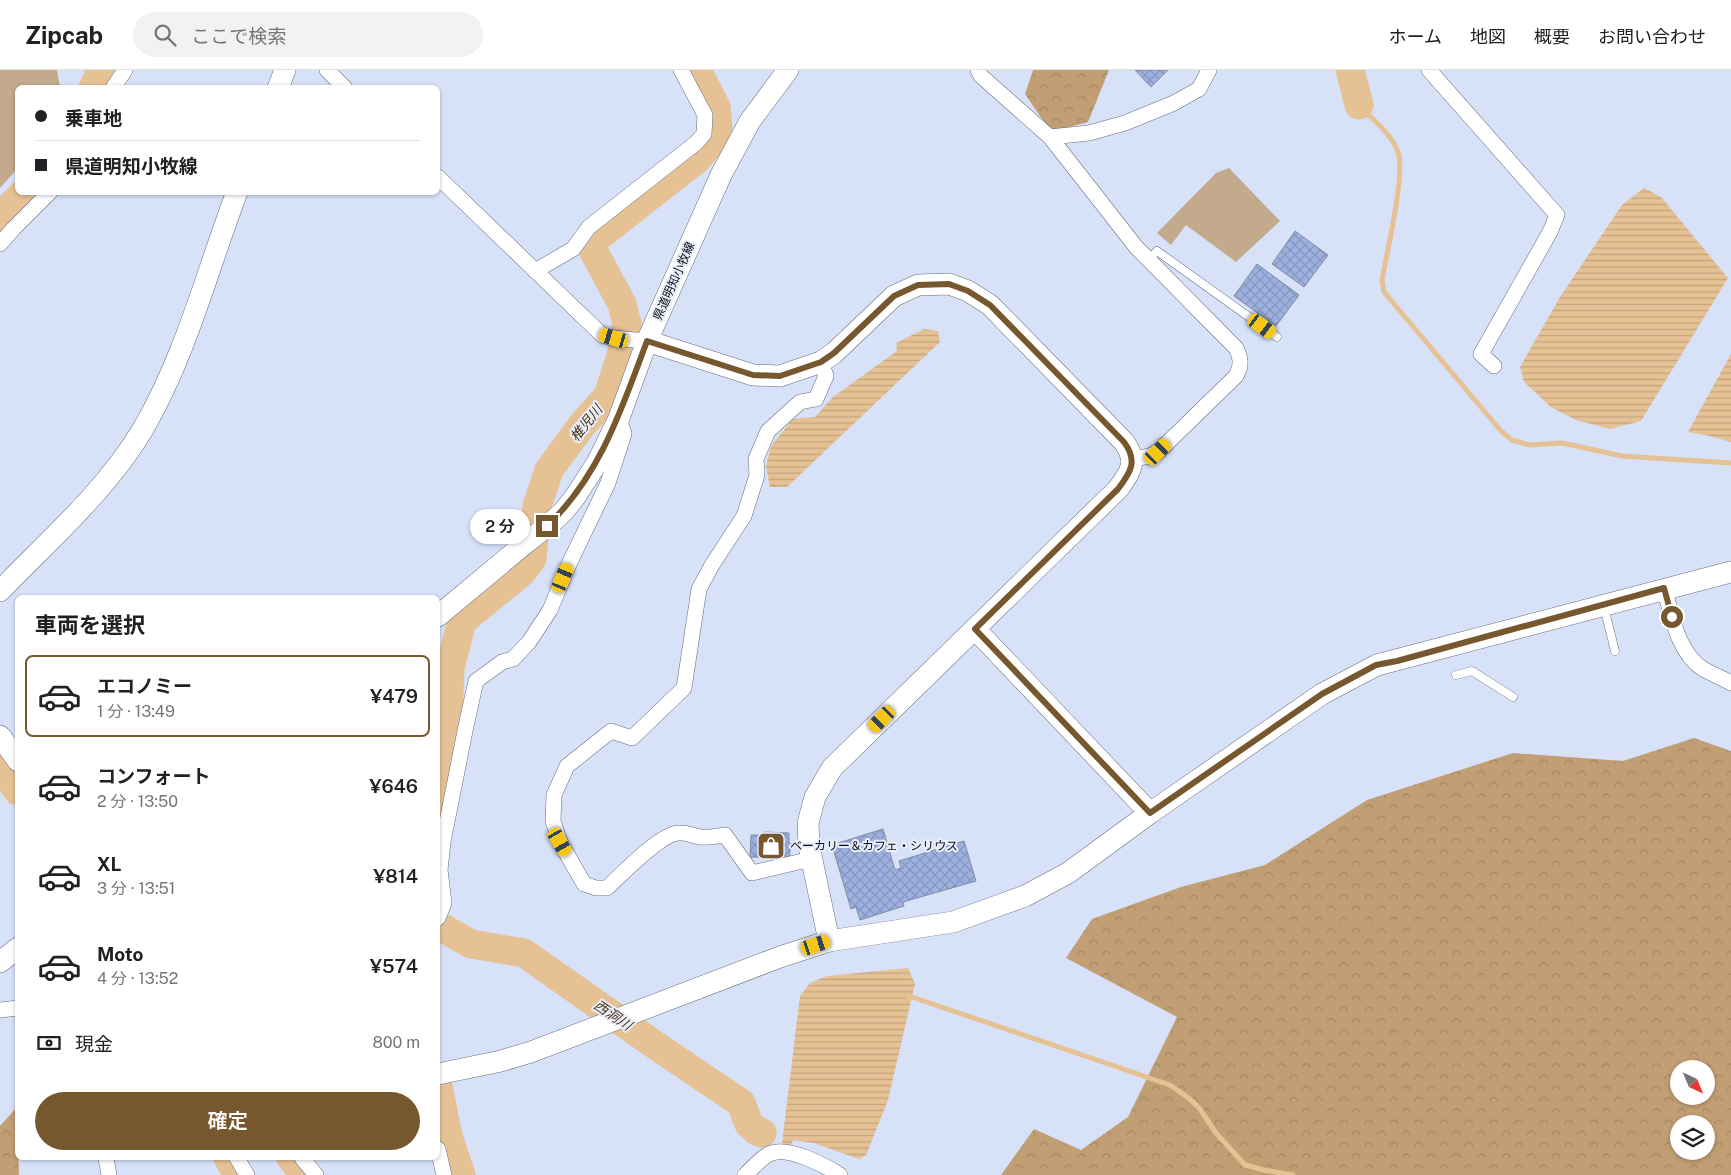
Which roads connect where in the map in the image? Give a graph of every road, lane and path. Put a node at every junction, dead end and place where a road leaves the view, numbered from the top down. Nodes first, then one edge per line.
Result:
1 (125, 70) edge
2 (285, 70) edge
3 (327, 70) edge
4 (681, 70) edge
5 (788, 70) edge
6 (978, 70) edge
7 (1209, 70) edge
8 (1429, 70) edge
9 (115, 85) edge
10 (279, 85) edge
11 (342, 85) edge
12 (1050, 137) junction
13 (440, 179) edge
14 (47, 195) edge
15 (236, 195) edge
16 (0, 244) edge
17 (1149, 259) junction
18 (535, 271) junction
19 (1277, 337) dead end
20 (642, 341) junction
21 (821, 362) junction
22 (1494, 366) dead end
23 (619, 418) junction
24 (1132, 459) junction
25 (1731, 572) edge
26 (1664, 588) junction
27 (0, 591) edge
28 (1604, 605) junction
29 (440, 614) edge
30 (975, 629) junction
31 (1615, 651) dead end
32 (1456, 675) dead end
33 (1731, 683) edge
34 (1513, 697) dead end
35 (1150, 813) junction
36 (811, 859) junction
37 (440, 870) edge
38 (440, 870) edge
39 (440, 913) edge
40 (829, 941) junction
41 (15, 950) edge
42 (0, 962) edge
43 (15, 1008) edge
44 (0, 1010) edge
45 (442, 1073) edge
46 (440, 1158) edge
47 (106, 1160) edge
48 (238, 1160) edge
49 (304, 1160) edge
50 (109, 1175) edge
51 (247, 1175) edge
52 (316, 1175) edge
53 (444, 1175) edge
54 (745, 1175) edge
55 (840, 1175) edge

1 - 9 street
2 - 10 street
3 - 11 street
4 - 18 street
5 - 20 street, 県道明知小牧線
6 - 12 street
7 - 12 street
8 - 22 street
12 - 17 street
13 - 18 street
14 - 16 street
15 - 27 street
17 - 19 lane
17 - 24 street
18 - 20 street
20 - 21 street
20 - 23 street, 県道明知小牧線
21 - 24 street
21 - 36 street
23 - 29 street, 県道明知小牧線
23 - 37 street
24 - 30 street
25 - 26 street
26 - 28 street
26 - 33 street
28 - 31 lane
28 - 35 street
30 - 35 street
30 - 36 street
32 - 34 lane
35 - 40 street
36 - 40 street
38 - 39 street
40 - 45 street
41 - 42 street
43 - 44 street
46 - 53 street
47 - 50 street
48 - 51 street
49 - 52 street
54 - 55 street

